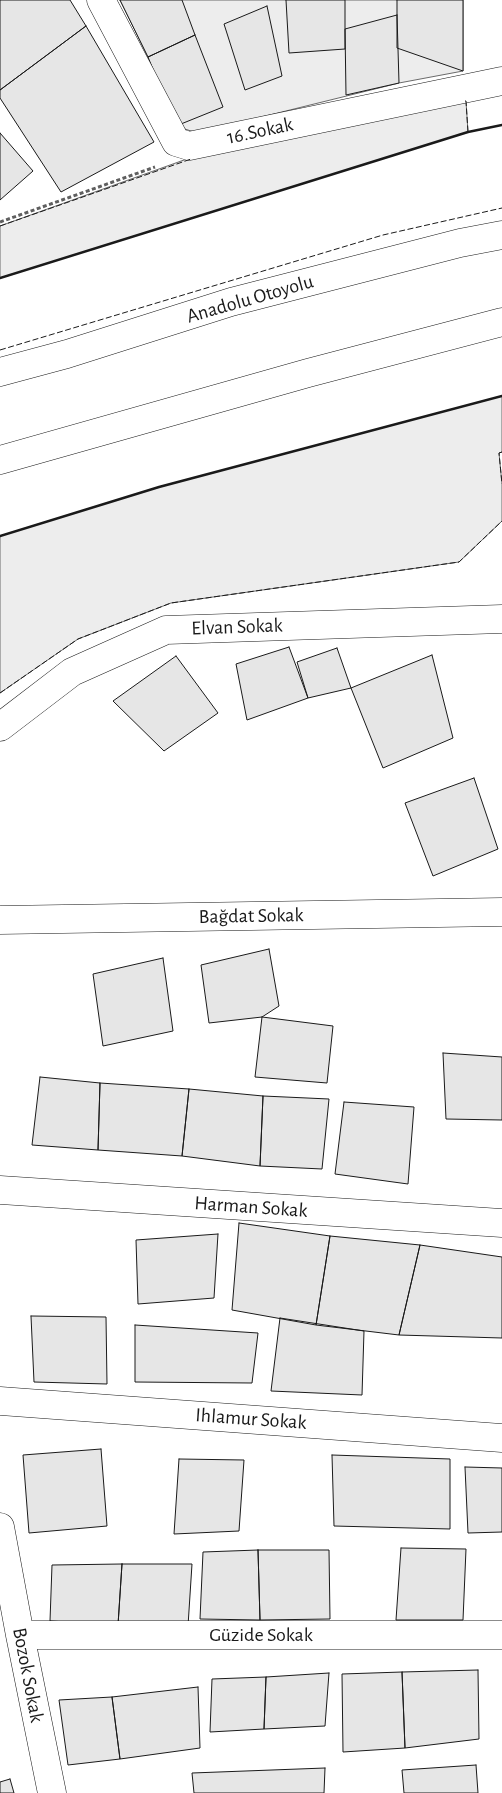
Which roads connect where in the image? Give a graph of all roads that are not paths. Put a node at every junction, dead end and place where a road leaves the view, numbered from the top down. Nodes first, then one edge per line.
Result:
1 (101, 0) edge
2 (502, 81) edge
3 (502, 235) edge
4 (502, 322) edge
5 (0, 372) edge
6 (0, 460) edge
7 (502, 618) edge
8 (0, 727) edge
9 (502, 912) edge
10 (0, 920) edge
11 (0, 1190) edge
12 (502, 1223) edge
13 (0, 1401) edge
14 (502, 1438) edge
15 (0, 1527) edge
16 (20, 1635) junction
17 (502, 1636) edge
18 (52, 1793) edge

1 - 2 main road, 16.Sokak
3 - 5 main road, Anadolu Otoyolu
4 - 6 main road
7 - 8 main road, Elvan Sokak
9 - 10 main road, Bağdat Sokak
11 - 12 main road, Harman Sokak
13 - 14 main road, Ihlamur Sokak
15 - 16 main road, Bozok Sokak
16 - 17 main road, Güzide Sokak
16 - 18 main road, Bozok Sokak

